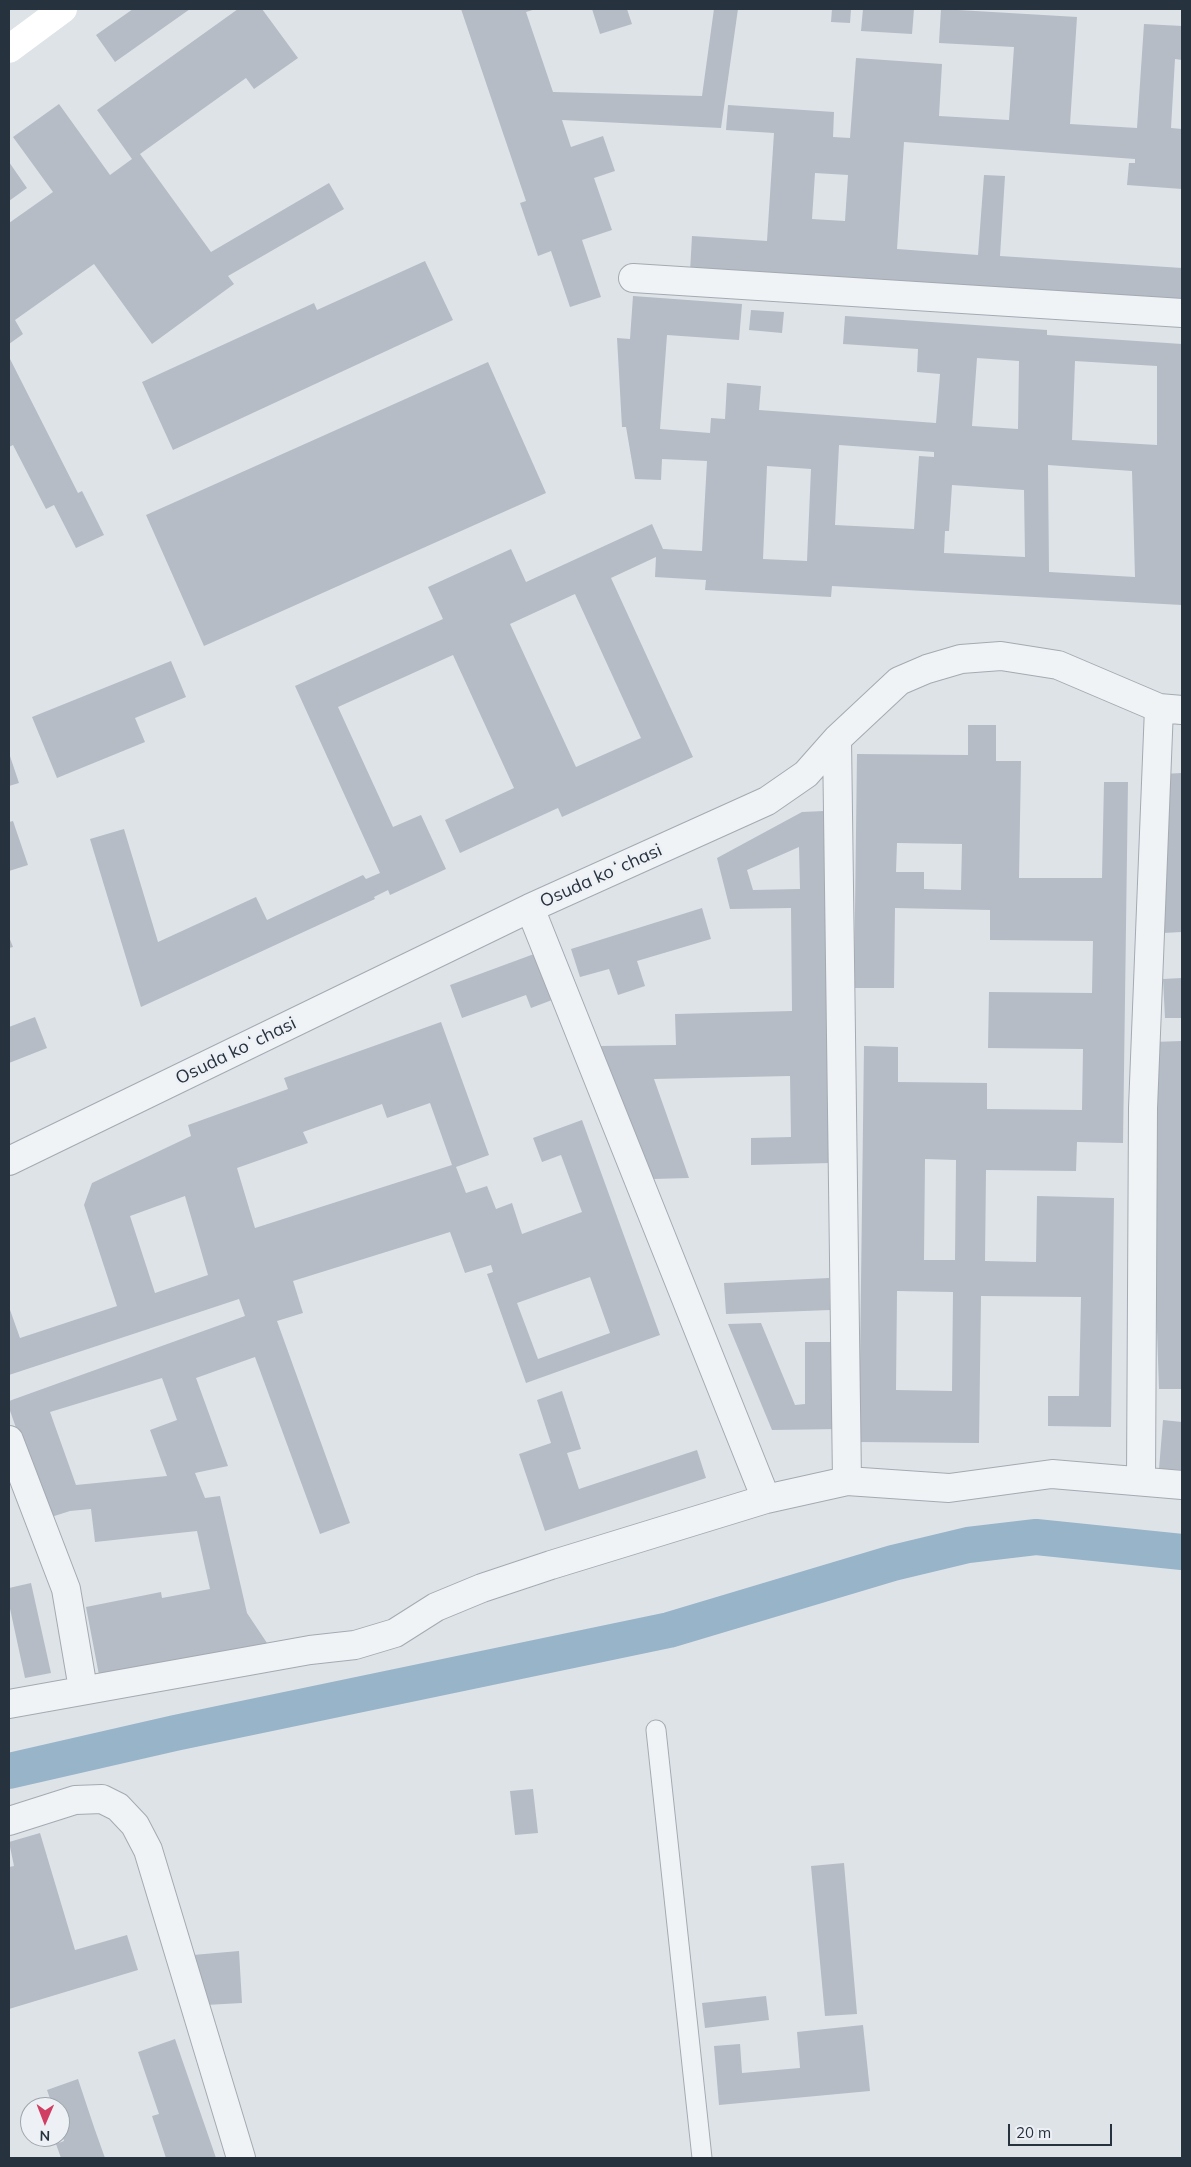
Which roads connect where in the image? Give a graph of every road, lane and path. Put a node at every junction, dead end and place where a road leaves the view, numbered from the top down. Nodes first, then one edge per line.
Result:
1 (63, 9) edge
2 (9, 49) edge
3 (633, 278) dead end
4 (1182, 313) edge
5 (1171, 709) edge
6 (837, 739) junction
7 (530, 908) junction
8 (9, 1161) edge
9 (9, 1440) edge
10 (1142, 1480) junction
11 (847, 1481) junction
12 (1182, 1485) edge
13 (766, 1499) junction
14 (82, 1689) junction
15 (9, 1704) edge
16 (656, 1730) dead end
17 (9, 1822) edge
18 (241, 2158) edge
19 (702, 2158) edge

1 - 2 main road
3 - 4 street
5 - 6 street, Osuda koʻchasi
5 - 10 street
6 - 7 street, Osuda koʻchasi
6 - 11 street
7 - 8 street, Osuda koʻchasi
7 - 13 street
9 - 14 street
10 - 11 street
10 - 12 street
11 - 13 street
13 - 14 street
14 - 15 street
16 - 19 lane
17 - 18 street

